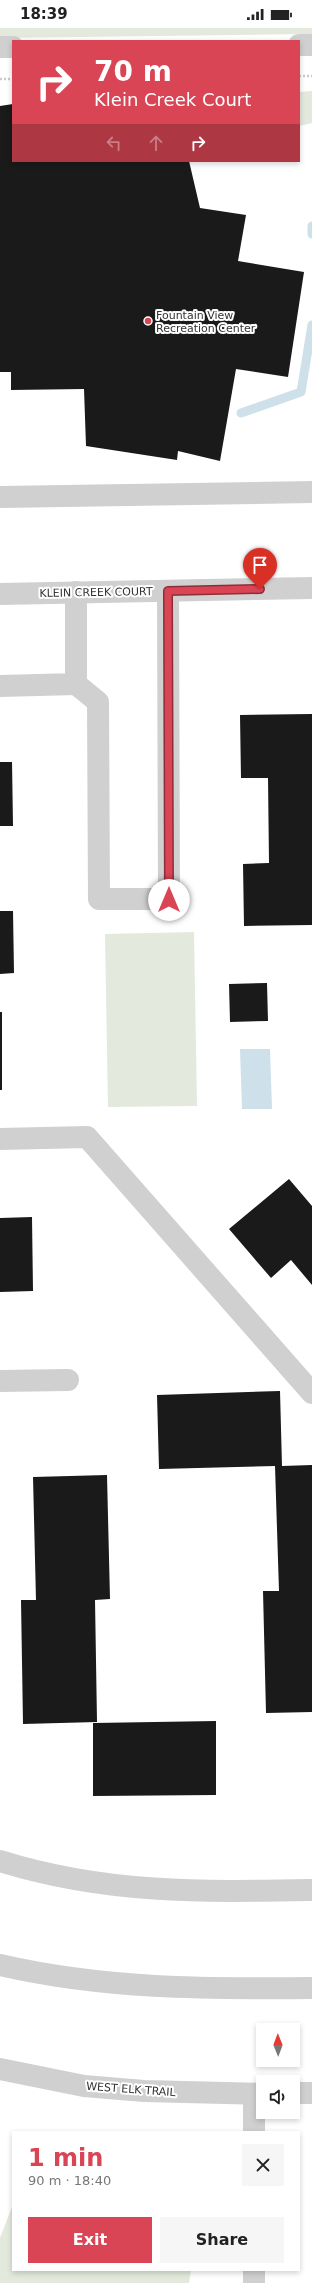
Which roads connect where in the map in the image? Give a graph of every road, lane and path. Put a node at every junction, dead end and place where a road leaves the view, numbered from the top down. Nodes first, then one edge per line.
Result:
1 (300, 45) edge
2 (312, 45) edge
3 (0, 47) edge
4 (12, 47) edge
5 (300, 76) edge
6 (312, 76) edge
7 (0, 79) edge
8 (12, 79) edge
9 (312, 492) edge
10 (0, 497) edge
11 (312, 588) edge
12 (168, 591) junction
13 (76, 592) junction
14 (0, 594) edge
15 (76, 684) junction
16 (0, 686) edge
17 (0, 1139) edge
18 (68, 1380) dead end
19 (0, 1381) edge
20 (312, 1393) edge
21 (0, 1861) edge
22 (312, 1890) edge
23 (0, 1965) edge
24 (312, 1988) edge
25 (0, 2069) edge
26 (300, 2093) edge
27 (312, 2093) edge
28 (256, 2095) edge
29 (256, 2114) edge
30 (254, 2131) edge
31 (254, 2271) edge
32 (254, 2283) edge

1 - 2 street
3 - 4 street
5 - 6 path
7 - 8 path
9 - 10 street
11 - 12 street, KLEIN CREEK COURT
12 - 13 street, KLEIN CREEK COURT
12 - 15 street
13 - 14 street, KLEIN CREEK COURT
13 - 15 street
15 - 16 street
17 - 20 street
18 - 19 street
21 - 22 street
23 - 24 street
25 - 28 street, WEST ELK TRAIL
26 - 27 street
29 - 30 street
31 - 32 street

